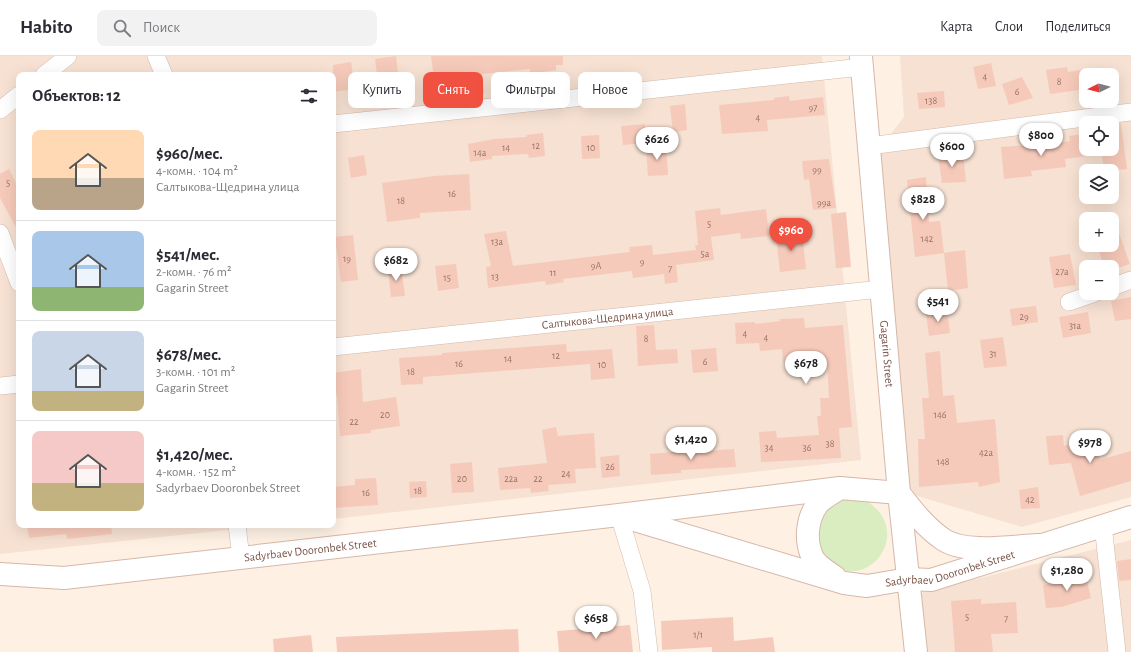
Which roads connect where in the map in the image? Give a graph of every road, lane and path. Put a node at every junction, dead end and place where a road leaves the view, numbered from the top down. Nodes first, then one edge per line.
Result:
1 (68, 56) edge
2 (156, 56) edge
3 (862, 61) edge
4 (48, 72) edge
5 (163, 72) edge
6 (16, 97) edge
7 (0, 110) edge
8 (1131, 112) edge
9 (336, 124) edge
10 (869, 146) junction
11 (0, 233) edge
12 (16, 275) edge
13 (1131, 280) edge
14 (1119, 284) edge
15 (881, 289) junction
16 (1079, 299) edge
17 (1069, 302) dead end
18 (336, 347) edge
19 (16, 384) edge
20 (0, 386) edge
21 (840, 488) junction
22 (899, 493) junction
23 (619, 515) junction
24 (1131, 517) edge
25 (1102, 525) junction
26 (237, 528) edge
27 (1038, 545) junction
28 (240, 558) junction
29 (0, 574) edge
30 (908, 579) junction
31 (844, 583) junction
32 (649, 652) edge
33 (916, 652) edge
34 (1117, 652) edge

1 - 4 street
2 - 5 street
3 - 9 street
3 - 10 main road, Gagarin Street
6 - 7 street
8 - 10 street
10 - 15 main road, Gagarin Street
11 - 12 street
13 - 14 street
15 - 18 street, Салтыкова-Щедрина улица
15 - 22 main road, Gagarin Street
16 - 17 street
19 - 20 street
21 - 22 main road, Sadyrbaev Dooronbek Street
21 - 23 main road, Sadyrbaev Dooronbek Street
21 - 31 main road
22 - 27 main road, Sadyrbaev Dooronbek Street
22 - 30 main road, Gagarin Street
23 - 28 main road, Sadyrbaev Dooronbek Street
23 - 31 main road, Sadyrbaev Dooronbek Street
23 - 32 street
24 - 25 main road
25 - 27 main road
25 - 34 street
26 - 28 street
27 - 30 main road, Sadyrbaev Dooronbek Street
28 - 29 main road, Sadyrbaev Dooronbek Street
30 - 31 main road, Sadyrbaev Dooronbek Street
30 - 33 main road, Gagarin Street

